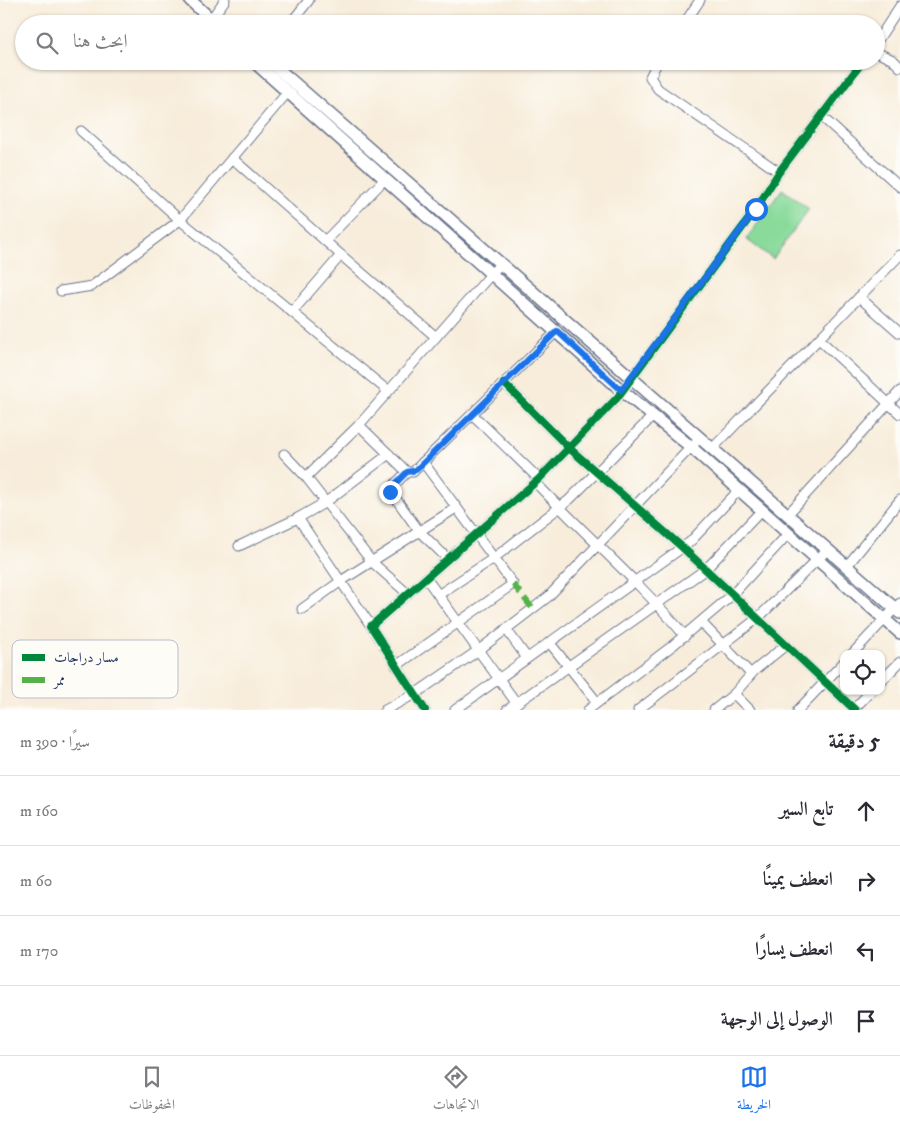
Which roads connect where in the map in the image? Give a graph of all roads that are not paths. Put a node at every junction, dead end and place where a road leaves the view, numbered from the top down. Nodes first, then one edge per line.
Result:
1 (190, 0) edge
2 (225, 0) edge
3 (309, 0) edge
4 (700, 0) edge
5 (900, 6) edge
6 (207, 15) edge
7 (217, 15) edge
8 (297, 15) edge
9 (690, 15) edge
10 (885, 29) edge
11 (885, 56) edge
12 (900, 67) edge
13 (263, 70) edge
14 (278, 70) edge
15 (654, 70) edge
16 (856, 70) edge
17 (287, 93) junction
18 (821, 116) junction
19 (81, 131) dead end
20 (232, 158) junction
21 (779, 172) junction
22 (385, 179) junction
23 (900, 187) edge
24 (180, 220) junction
25 (325, 241) junction
26 (341, 255) junction
27 (898, 260) edge
28 (500, 264) junction
29 (492, 273) junction
30 (61, 291) dead end
31 (860, 297) junction
32 (292, 312) junction
33 (557, 331) junction
34 (900, 333) edge
35 (436, 337) junction
36 (820, 339) junction
37 (630, 378) junction
38 (504, 383) junction
39 (621, 390) junction
40 (388, 391) junction
41 (900, 391) edge
42 (888, 403) junction
43 (472, 414) junction
44 (900, 414) edge
45 (653, 416) junction
46 (359, 425) junction
47 (700, 438) junction
48 (691, 447) junction
49 (569, 448) junction
50 (712, 449) junction
51 (284, 454) dead end
52 (389, 454) junction
53 (423, 462) junction
54 (407, 472) junction
55 (597, 473) junction
56 (306, 477) junction
57 (537, 481) junction
58 (738, 491) junction
59 (900, 500) edge
60 (326, 502) junction
61 (634, 507) junction
62 (456, 508) junction
63 (559, 508) junction
64 (761, 511) junction
65 (788, 514) junction
66 (298, 518) junction
67 (419, 531) junction
68 (476, 533) junction
69 (788, 534) junction
70 (239, 546) dead end
71 (597, 546) junction
72 (682, 547) junction
73 (828, 549) junction
74 (447, 558) junction
75 (494, 558) junction
76 (818, 560) junction
77 (372, 562) junction
78 (847, 566) junction
79 (706, 569) junction
80 (426, 578) junction
81 (341, 581) junction
82 (634, 581) junction
83 (408, 594) junction
84 (438, 595) junction
85 (732, 595) junction
86 (658, 604) junction
87 (898, 608) edge
88 (302, 609) dead end
89 (758, 618) junction
90 (884, 620) junction
91 (701, 622) junction
92 (458, 624) junction
93 (371, 626) junction
94 (506, 629) junction
95 (900, 633) edge
96 (685, 636) junction
97 (549, 642) junction
98 (724, 644) junction
99 (786, 645) junction
100 (479, 650) junction
101 (856, 650) edge
102 (527, 658) junction
103 (900, 662) edge
104 (396, 666) junction
105 (840, 666) edge
106 (569, 668) junction
107 (751, 674) junction
108 (885, 677) edge
109 (499, 678) junction
110 (825, 682) junction
111 (415, 694) junction
112 (734, 694) junction
113 (867, 695) edge
114 (597, 702) junction
115 (512, 709) edge
116 (385, 710) edge
117 (425, 710) edge
118 (455, 710) edge
119 (588, 710) edge
120 (638, 710) edge
121 (714, 710) edge
122 (750, 710) edge
123 (798, 710) edge
124 (854, 710) edge

1 - 6 main road
2 - 7 street
3 - 8 street
4 - 9 street
5 - 10 street
11 - 12 street
13 - 17 main road
14 - 28 main road
15 - 21 street
16 - 18 street
17 - 20 street
17 - 22 main road
18 - 21 street
18 - 23 street
19 - 24 street
20 - 24 street
20 - 25 street
21 - 37 street
22 - 25 street
22 - 29 main road
24 - 30 street
24 - 32 street
25 - 26 street
26 - 32 street
26 - 35 street
27 - 31 street
28 - 29 street
28 - 37 main road
29 - 33 main road
29 - 35 street
31 - 34 street
31 - 36 street
32 - 40 street
33 - 38 street
33 - 39 main road
35 - 40 street
36 - 42 street
36 - 50 street
37 - 39 street
37 - 47 main road
38 - 43 street
38 - 49 street
39 - 45 main road
39 - 49 street
40 - 46 street
41 - 42 street
42 - 44 street
42 - 65 street
43 - 53 street
43 - 57 street
45 - 48 main road
45 - 55 street
46 - 52 street
46 - 56 street
47 - 48 street
47 - 50 main road
48 - 58 main road
48 - 61 street
49 - 55 street
49 - 57 street
50 - 65 main road
51 - 56 street
52 - 54 street
52 - 60 street
53 - 54 street
53 - 62 street
54 - 67 street
55 - 61 street
55 - 63 street
56 - 60 street
57 - 63 street
57 - 68 street
58 - 64 main road
58 - 72 street
59 - 78 street
60 - 66 street
60 - 77 street
61 - 71 street
61 - 72 street
62 - 67 street
62 - 68 street
63 - 71 street
63 - 75 street
64 - 69 main road
64 - 79 street
65 - 73 main road
66 - 70 street
66 - 81 street
67 - 74 street
67 - 77 street
68 - 74 street
68 - 75 street
69 - 76 main road
69 - 85 street
71 - 82 street
71 - 94 street
72 - 79 street
72 - 82 street
73 - 76 street
73 - 78 main road
74 - 80 street
75 - 84 street
75 - 92 street
76 - 89 street
76 - 90 main road
77 - 81 street
77 - 83 street
78 - 87 main road
79 - 85 street
79 - 86 street
80 - 83 street
80 - 84 street
81 - 88 street
81 - 93 street
82 - 86 street
82 - 97 street
83 - 93 street
84 - 92 street
85 - 89 street
85 - 91 street
86 - 96 street
86 - 106 street
87 - 90 street
89 - 98 street
89 - 99 street
90 - 95 main road
90 - 101 street
91 - 96 street
91 - 98 street
92 - 100 street
92 - 104 street
93 - 104 street
94 - 100 street
94 - 102 street
96 - 114 street
97 - 102 street
97 - 106 street
98 - 107 street
98 - 120 street
99 - 107 street
99 - 110 street
100 - 109 street
100 - 111 street
102 - 109 street
103 - 108 street
104 - 111 street
105 - 110 street
106 - 114 street
106 - 115 street
107 - 112 street
109 - 115 street
109 - 118 street
110 - 123 street
110 - 124 street
111 - 116 street
111 - 117 street
112 - 121 street
112 - 122 street
113 - 124 street
114 - 119 street

